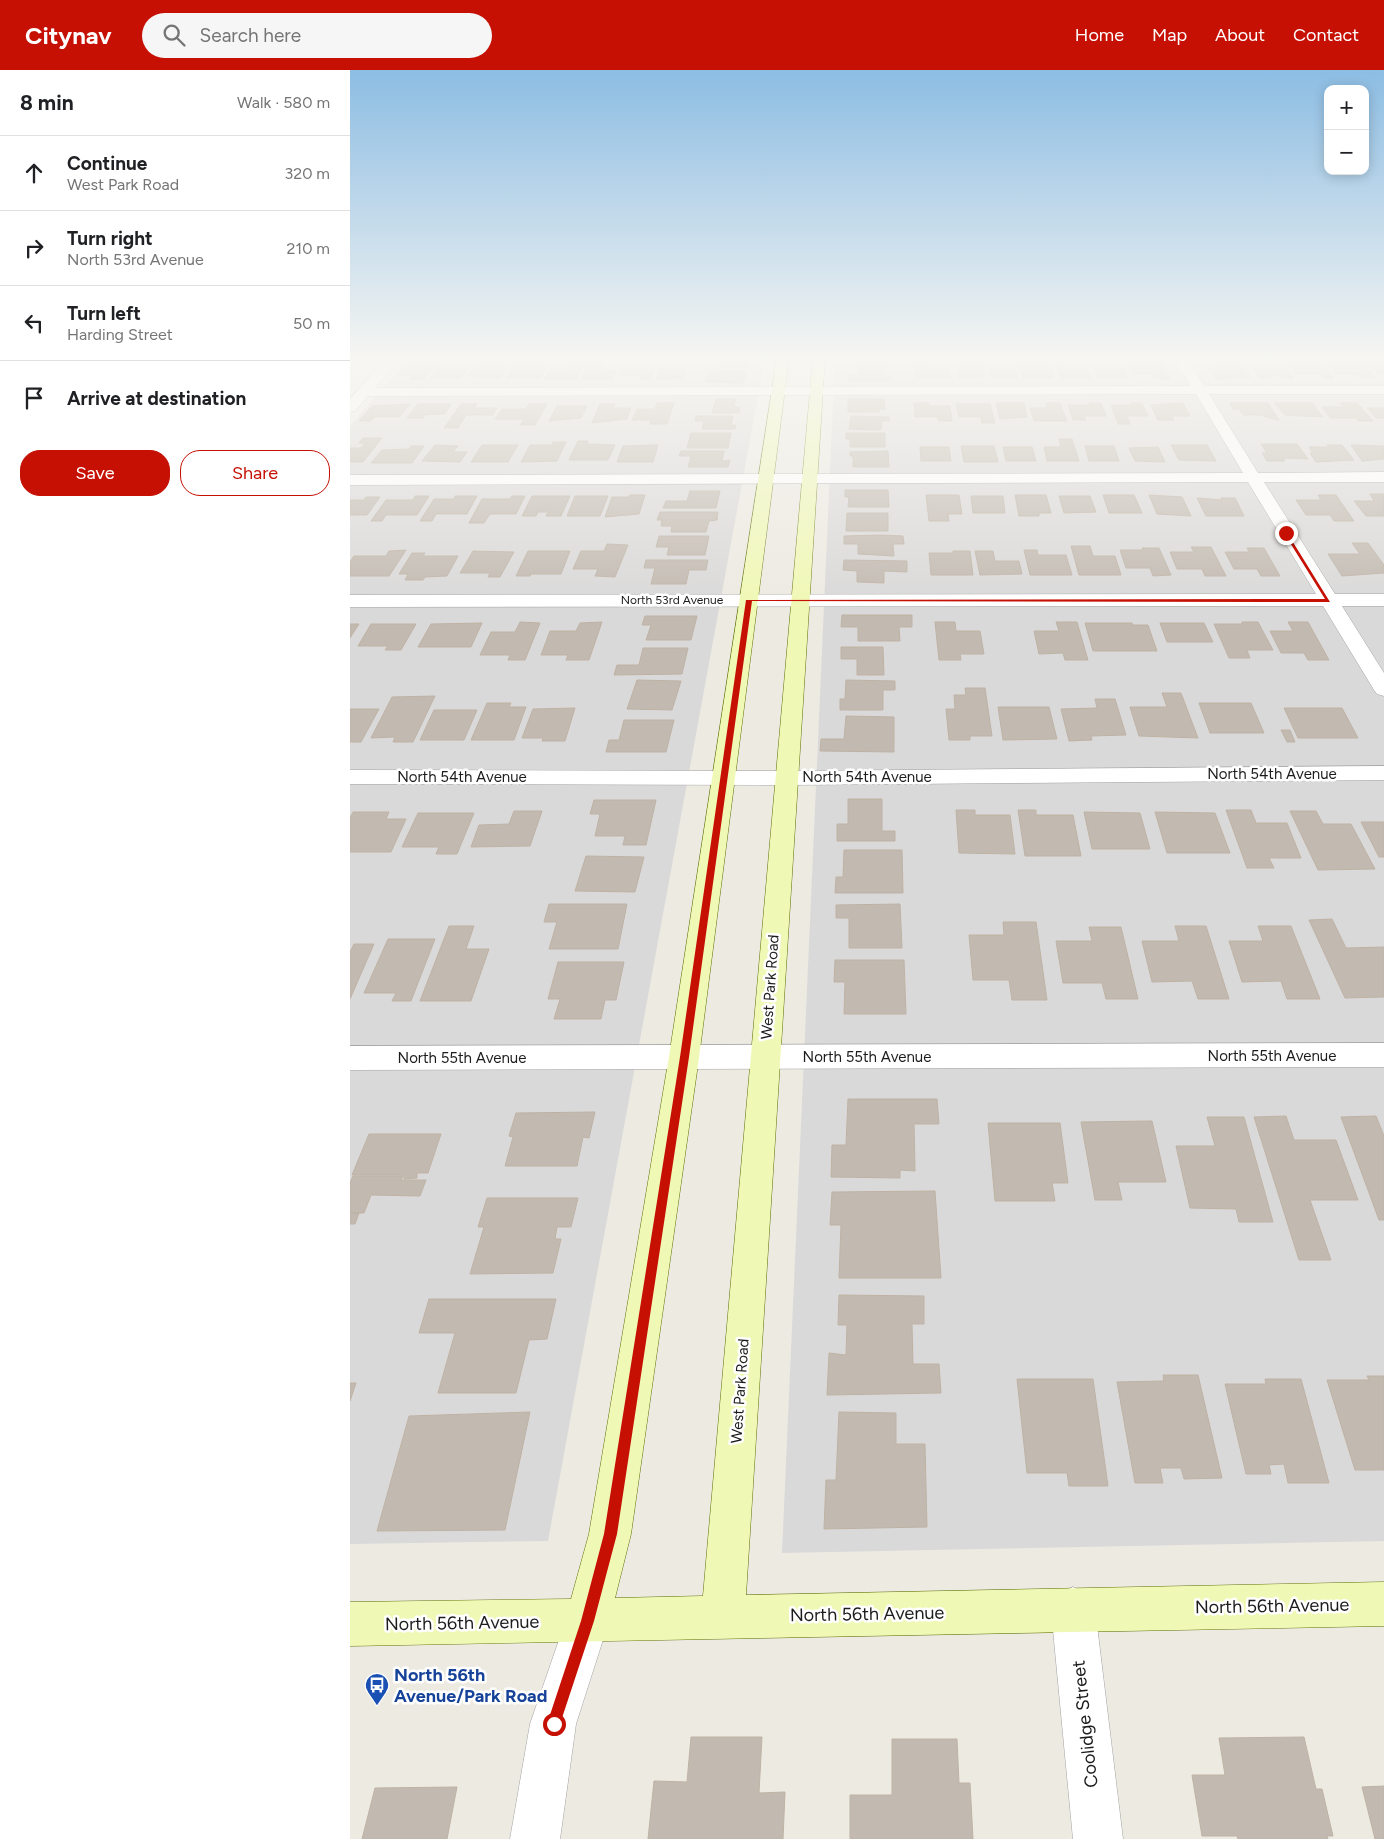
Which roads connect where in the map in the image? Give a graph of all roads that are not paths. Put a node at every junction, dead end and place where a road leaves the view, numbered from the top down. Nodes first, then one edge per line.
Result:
1 (771, 441) edge
2 (814, 441) edge
3 (1230, 441) edge
4 (1384, 477) edge
5 (1252, 478) junction
6 (350, 480) edge
7 (766, 480) junction
8 (810, 480) junction
9 (801, 599) junction
10 (749, 600) junction
11 (1328, 600) junction
12 (1384, 600) edge
13 (350, 601) edge
14 (1384, 690) edge
15 (1384, 773) edge
16 (350, 777) edge
17 (723, 777) junction
18 (786, 778) junction
19 (1384, 1055) edge
20 (684, 1057) junction
21 (765, 1057) junction
22 (350, 1058) edge
23 (1384, 1604) edge
24 (1073, 1609) junction
25 (723, 1616) junction
26 (587, 1621) junction
27 (350, 1624) edge
28 (535, 1839) edge
29 (1098, 1839) edge

1 - 7 street
2 - 8 street, West Park Road
3 - 5 street
4 - 5 street
5 - 8 street
5 - 11 street
6 - 7 street
7 - 8 street
7 - 10 street
8 - 9 street, West Park Road
9 - 10 street, North 53rd Avenue
9 - 11 street, North 53rd Avenue
9 - 18 street, West Park Road
10 - 13 street, North 53rd Avenue
10 - 17 street
11 - 12 street, North 53rd Avenue
11 - 14 street
15 - 18 street, North 54th Avenue
16 - 17 street, North 54th Avenue
17 - 18 street, North 54th Avenue
17 - 20 street
18 - 21 street, West Park Road
19 - 21 street, North 55th Avenue
20 - 21 street, North 55th Avenue
20 - 22 street, North 55th Avenue
20 - 26 street
21 - 25 street, West Park Road
23 - 24 street, North 56th Avenue
24 - 25 street, North 56th Avenue
24 - 29 street, Coolidge Street
25 - 26 street, North 56th Avenue
26 - 27 street, North 56th Avenue
26 - 28 street

